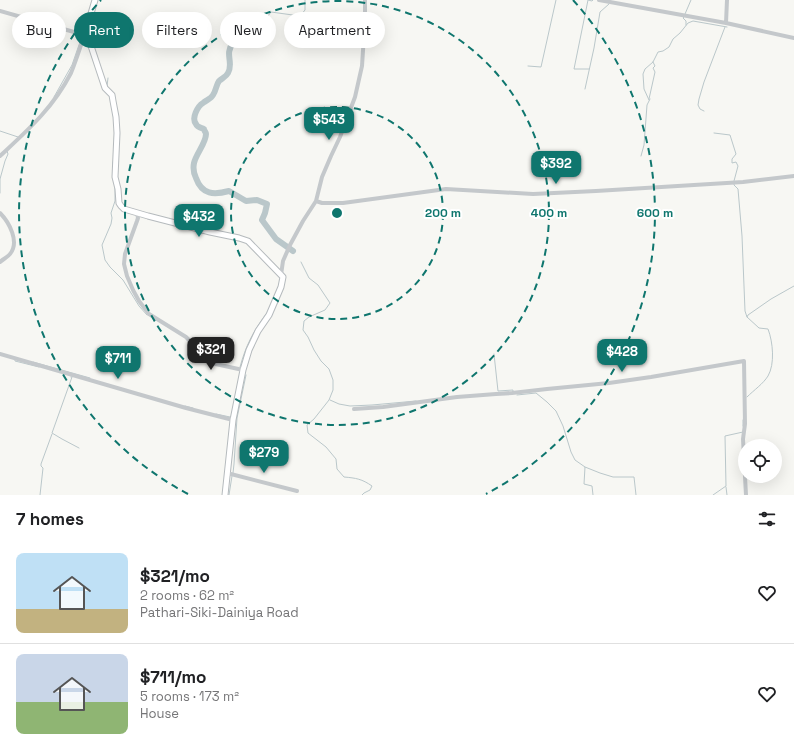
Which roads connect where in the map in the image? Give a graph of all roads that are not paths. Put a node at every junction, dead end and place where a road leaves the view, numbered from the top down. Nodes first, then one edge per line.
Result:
1 (95, 0) edge
2 (365, 0) edge
3 (599, 0) edge
4 (727, 0) edge
5 (0, 11) edge
6 (91, 12) edge
7 (726, 23) junction
8 (74, 32) edge
9 (794, 38) edge
10 (80, 48) edge
11 (92, 48) edge
12 (0, 156) edge
13 (794, 176) edge
14 (316, 201) junction
15 (0, 213) edge
16 (137, 213) junction
17 (0, 262) edge
18 (281, 275) junction
19 (0, 354) edge
20 (243, 370) junction
21 (354, 409) dead end
22 (233, 420) junction
23 (228, 473) junction
24 (297, 491) dead end
25 (225, 495) edge
26 (746, 495) edge

1 - 6 main road
2 - 14 street
3 - 7 street
4 - 7 street
5 - 8 street
7 - 9 street
10 - 12 street
11 - 16 main road
13 - 14 street
14 - 18 street
15 - 17 street
16 - 18 main road
16 - 20 street
18 - 20 main road
19 - 22 street
20 - 22 main road
21 - 26 street
22 - 23 main road
23 - 24 street
23 - 25 main road

